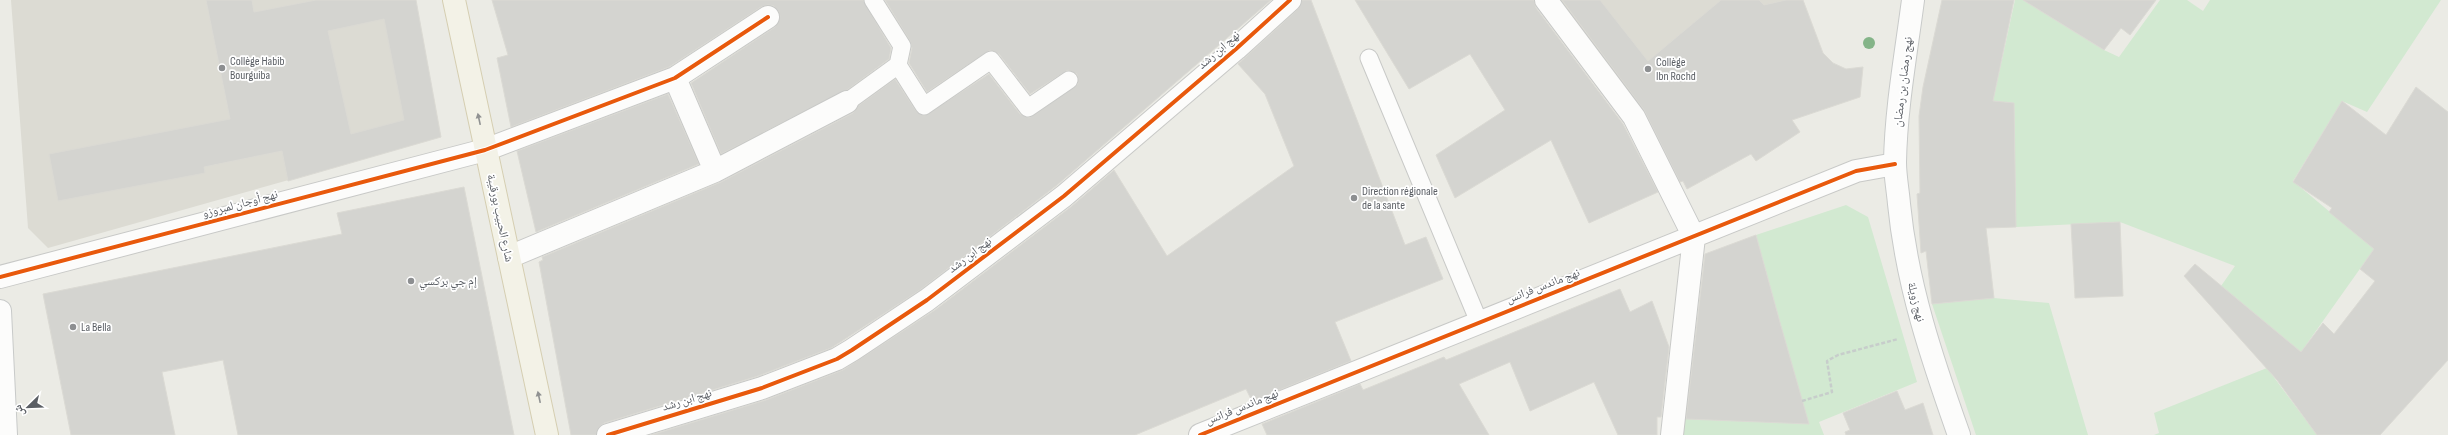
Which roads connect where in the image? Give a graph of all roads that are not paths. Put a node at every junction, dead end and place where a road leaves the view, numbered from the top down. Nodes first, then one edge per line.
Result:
1 (454, 0) edge
2 (873, 0) edge
3 (1290, 0) edge
4 (1546, 0) edge
5 (1913, 0) edge
6 (768, 17) dead end
7 (1369, 58) dead end
8 (898, 65) junction
9 (675, 78) junction
10 (1069, 80) dead end
11 (847, 102) joint
12 (486, 150) junction
13 (1895, 164) junction
14 (715, 171) junction
15 (1694, 237) junction
16 (509, 257) junction
17 (0, 277) edge
18 (0, 311) edge
19 (1479, 322) junction
20 (6, 435) edge
21 (547, 435) edge
22 (608, 435) edge
23 (1200, 435) edge
24 (1672, 435) edge
25 (1959, 435) edge

12 -> 1 main road, شارع الحبيب بورقيبة
2 - 8 lane
3 - 22 street, نهج ابن رشد
4 - 15 street
5 - 13 street, نهج رمضان بن رمضان
6 - 9 street, نهج أوجان لمبروزو
7 - 19 lane
8 - 10 lane
8 - 11 lane
9 - 12 street, نهج أوجان لمبروزو
9 - 14 street
11 - 14 street
12 - 16 main road, شارع الحبيب بورقيبة
12 - 17 street, نهج أوجان لمبروزو
13 - 15 street, نهج ماندس فرانس
13 - 25 street, نهج زويلة
14 - 16 street
15 - 19 street, نهج ماندس فرانس
15 - 24 street
21 -> 16 main road, شارع الحبيب بورقيبة
18 - 20 street
19 - 23 street, نهج ماندس فرانس

